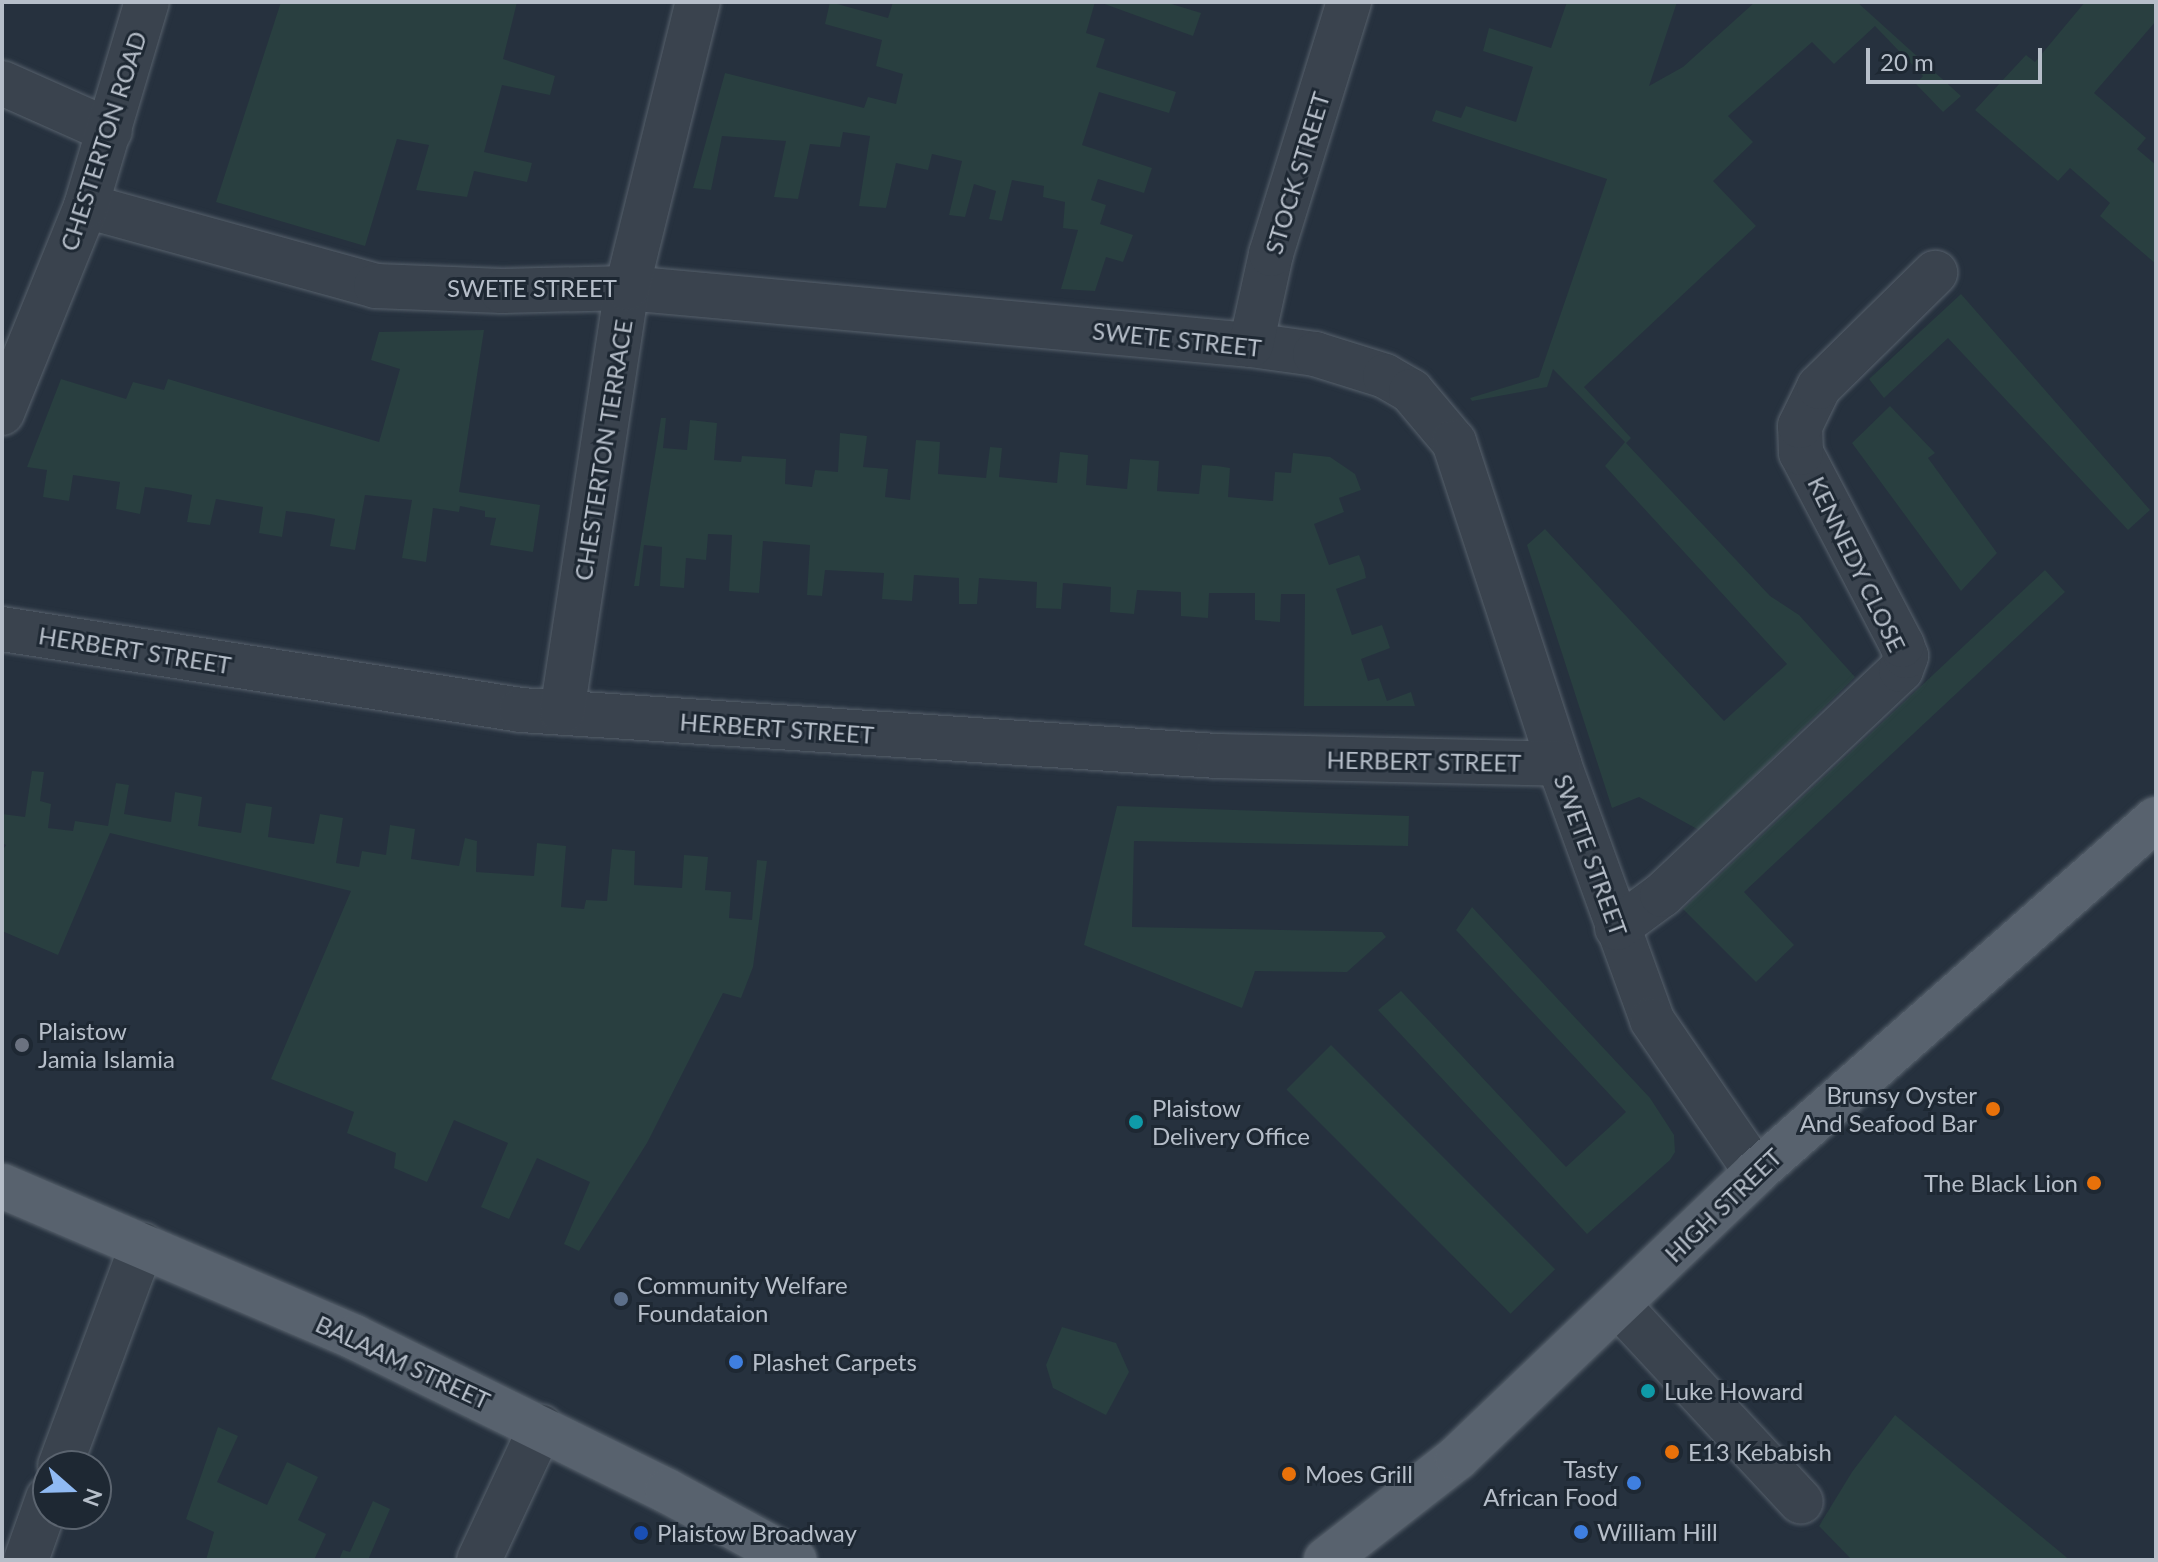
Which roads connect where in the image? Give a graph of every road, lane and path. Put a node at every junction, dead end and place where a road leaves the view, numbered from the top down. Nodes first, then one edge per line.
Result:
1 (147, 2) edge
2 (698, 2) edge
3 (1349, 2) edge
4 (2, 83) edge
5 (110, 131) junction
6 (86, 206) junction
7 (1935, 273) dead end
8 (627, 288) junction
9 (1251, 345) junction
10 (2, 413) edge
11 (2, 629) edge
12 (562, 712) junction
13 (1559, 764) junction
14 (2156, 819) edge
15 (1617, 928) junction
16 (1756, 1172) junction
17 (2, 1186) edge
18 (142, 1245) junction
19 (1619, 1306) junction
20 (541, 1427) junction
21 (66, 1450) edge
22 (1801, 1502) dead end
23 (37, 1530) edge
24 (26, 1560) edge
25 (479, 1560) edge
26 (794, 1560) edge
27 (1326, 1560) edge

1 - 5 street, CHESTERTON ROAD
2 - 8 street, CHESTERTON TERRACE
3 - 9 street, STOCK STREET
4 - 5 street
5 - 6 street, CHESTERTON ROAD
6 - 8 street, SWETE STREET
6 - 10 street, CHESTERTON ROAD
7 - 15 street, KENNEDY CLOSE
8 - 9 street, SWETE STREET
8 - 12 street, CHESTERTON TERRACE
9 - 13 street, SWETE STREET
11 - 12 street, HERBERT STREET
12 - 13 street, HERBERT STREET
13 - 15 street, SWETE STREET
14 - 16 main road, HIGH STREET
15 - 16 street, SWETE STREET
16 - 19 main road, HIGH STREET
17 - 18 main road, BALAAM STREET
18 - 20 main road, BALAAM STREET
18 - 21 street
19 - 22 street
19 - 27 main road, HIGH STREET
20 - 25 street
20 - 26 main road, BALAAM STREET
23 - 24 street

